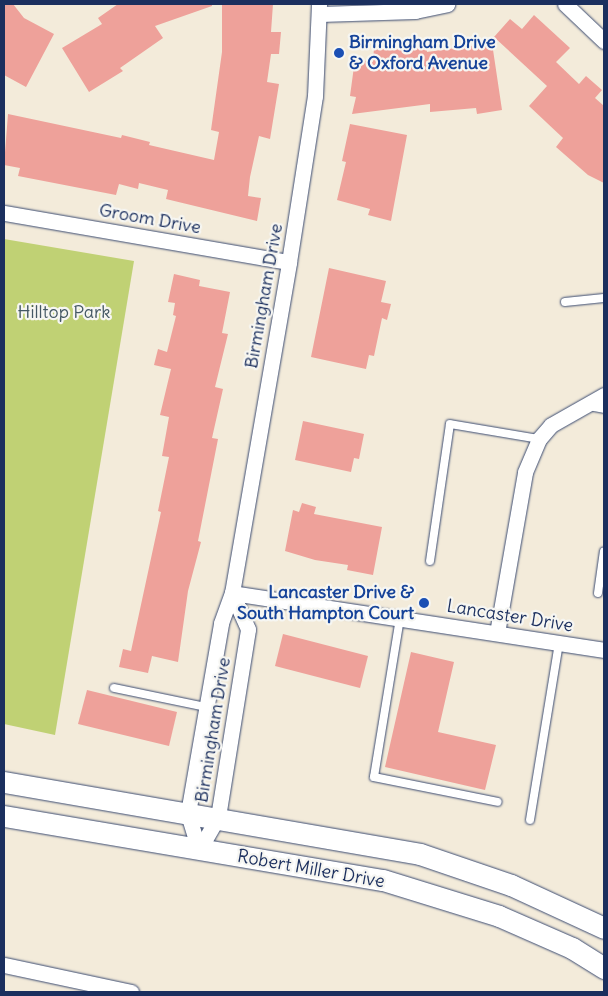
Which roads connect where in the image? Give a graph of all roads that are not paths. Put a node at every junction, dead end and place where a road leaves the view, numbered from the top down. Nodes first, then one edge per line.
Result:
1 (447, 4) edge
2 (565, 4) edge
3 (320, 9) edge
4 (604, 41) edge
5 (4, 213) edge
6 (289, 262) junction
7 (604, 298) edge
8 (564, 302) dead end
9 (604, 395) edge
10 (584, 405) junction
11 (604, 409) edge
12 (539, 439) junction
13 (604, 551) edge
14 (430, 561) dead end
15 (232, 593) junction
16 (598, 593) dead end
17 (400, 618) junction
18 (497, 634) junction
19 (559, 643) junction
20 (604, 650) edge
21 (114, 688) dead end
22 (206, 707) junction
23 (4, 782) edge
24 (498, 802) dead end
25 (188, 813) junction
26 (4, 816) edge
27 (218, 817) junction
28 (530, 820) dead end
29 (199, 850) junction
30 (604, 928) edge
31 (4, 964) edge
32 (604, 968) edge
33 (130, 992) edge

1 - 3 street
2 - 4 street
3 - 6 street, Birmingham Drive
5 - 6 street, Groom Drive
6 - 15 street, Birmingham Drive
7 - 8 lane
9 - 10 street
10 - 11 lane
10 - 12 street
12 - 14 lane
12 - 18 street
13 - 16 lane
15 - 17 street, Lancaster Drive
15 - 22 street, Birmingham Drive
15 - 27 street, Birmingham Drive
17 - 18 street, Lancaster Drive
17 - 24 lane
18 - 19 street, Lancaster Drive
19 - 20 street, Lancaster Drive
19 - 28 lane
21 - 22 lane
22 - 25 street, Birmingham Drive
23 - 25 main road, Robert Miller Drive
25 - 27 main road, Robert Miller Drive
25 - 29 street, Birmingham Drive
26 - 29 main road, Robert Miller Drive
27 - 29 street, Birmingham Drive
27 - 30 main road, Robert Miller Drive
29 - 32 main road, Robert Miller Drive
31 - 33 street

